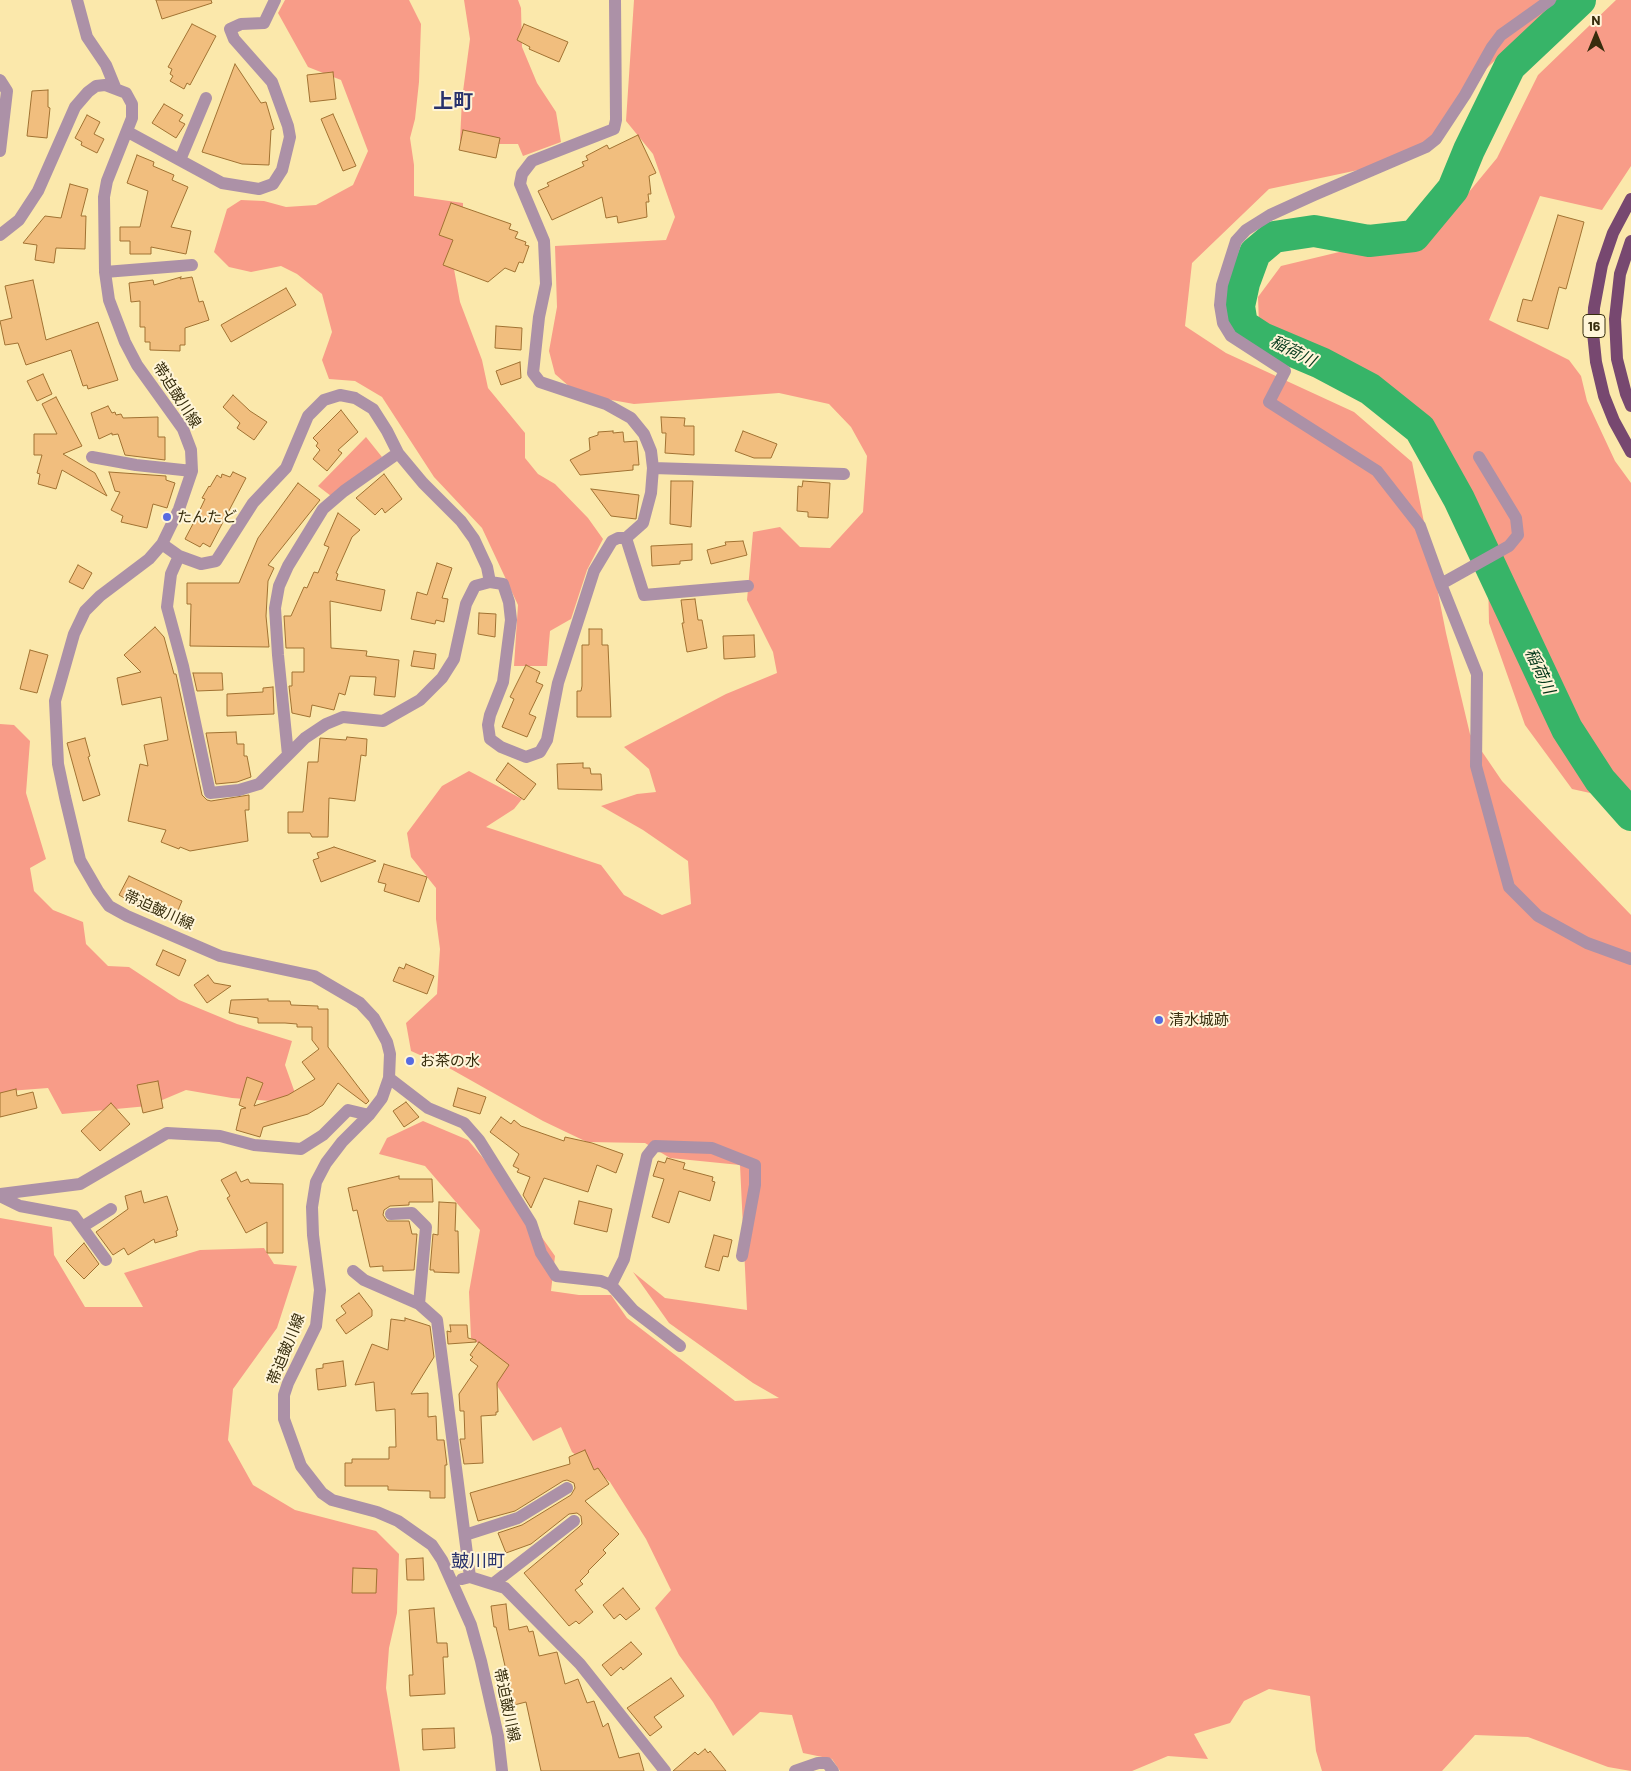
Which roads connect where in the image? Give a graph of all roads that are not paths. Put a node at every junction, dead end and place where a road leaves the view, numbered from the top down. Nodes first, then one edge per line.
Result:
1 (77, 0) edge
2 (275, 0) edge
3 (615, 0) edge
4 (1550, 0) edge
5 (0, 80) edge
6 (114, 87) junction
7 (206, 98) dead end
8 (128, 132) junction
9 (0, 151) edge
10 (180, 160) junction
11 (1631, 199) edge
12 (0, 235) edge
13 (1631, 241) edge
14 (192, 265) dead end
15 (105, 272) junction
16 (1631, 406) edge
17 (1631, 452) edge
18 (398, 454) junction
19 (92, 457) dead end
20 (1478, 457) dead end
21 (653, 468) junction
22 (192, 471) junction
23 (844, 474) dead end
24 (626, 538) junction
25 (162, 544) junction
26 (179, 556) junction
27 (490, 582) junction
28 (1442, 584) junction
29 (748, 586) dead end
30 (288, 755) junction
31 (1631, 959) edge
32 (390, 1078) junction
33 (369, 1115) junction
34 (0, 1194) edge
35 (111, 1209) dead end
36 (390, 1214) dead end
37 (82, 1227) junction
38 (742, 1256) dead end
39 (106, 1260) dead end
40 (353, 1271) dead end
41 (611, 1285) junction
42 (419, 1304) junction
43 (680, 1346) dead end
44 (567, 1488) dead end
45 (574, 1521) dead end
46 (465, 1535) junction
47 (470, 1577) junction
48 (452, 1581) junction
49 (494, 1583) junction
50 (502, 1771) edge
51 (665, 1771) edge
52 (795, 1771) edge
53 (833, 1771) edge

1 - 6 street
2 - 10 street
3 - 21 street
4 - 28 street
5 - 9 street
6 - 8 street, 帯迫皷川線
6 - 12 street
7 - 10 street
8 - 10 street
8 - 15 street, 帯迫皷川線
11 - 17 main road, 16
13 - 16 main road, 16
14 - 15 street
15 - 22 street, 帯迫皷川線
18 - 26 street
18 - 27 street
18 - 30 street
19 - 22 street
20 - 28 street
21 - 23 street
21 - 24 street
22 - 25 street, 帯迫皷川線
24 - 27 street
24 - 29 street
25 - 26 street
25 - 32 street, 帯迫皷川線
26 - 30 street
27 - 30 street
28 - 31 street
32 - 33 street, 帯迫皷川線
32 - 41 street
33 - 34 street
33 - 48 street, 帯迫皷川線
34 - 37 street
35 - 37 street
36 - 42 street
37 - 39 street
38 - 41 street
40 - 42 street
41 - 43 street
42 - 46 street
44 - 46 street
45 - 49 street
46 - 47 street
47 - 48 street
47 - 49 street
48 - 50 street, 帯迫皷川線
49 - 51 street
52 - 53 street

